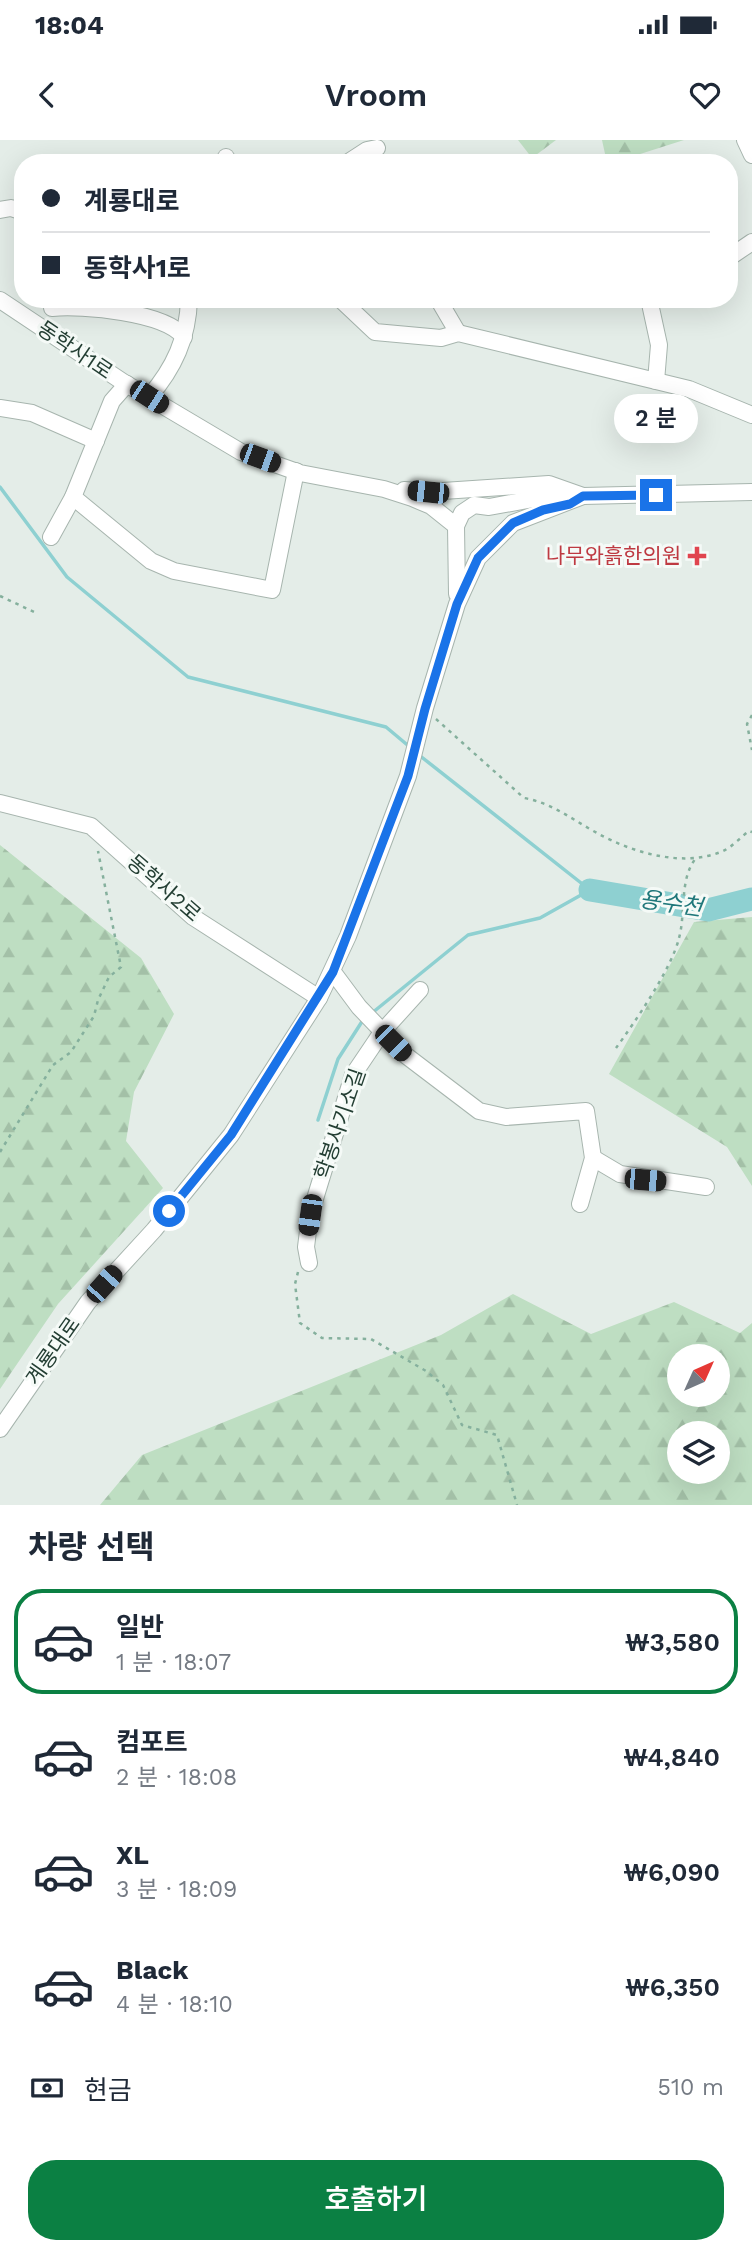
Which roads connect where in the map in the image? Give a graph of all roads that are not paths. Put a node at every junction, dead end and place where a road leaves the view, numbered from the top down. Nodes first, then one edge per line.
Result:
1 (745, 140) edge
2 (377, 148) dead end
3 (361, 154) edge
4 (752, 155) edge
5 (0, 300) edge
6 (53, 308) edge
7 (85, 308) edge
8 (188, 308) edge
9 (350, 308) edge
10 (443, 308) edge
11 (651, 308) edge
12 (39, 325) junction
13 (458, 333) junction
14 (184, 337) junction
15 (656, 381) junction
16 (127, 384) junction
17 (149, 397) junction
18 (0, 408) edge
19 (752, 415) edge
20 (96, 441) junction
21 (296, 471) junction
22 (384, 489) junction
23 (428, 492) junction
24 (752, 492) edge
25 (577, 494) junction
26 (73, 497) junction
27 (470, 507) junction
28 (489, 507) junction
29 (457, 530) junction
30 (51, 537) dead end
31 (493, 544) junction
32 (457, 604) junction
33 (0, 803) edge
34 (333, 972) junction
35 (420, 990) dead end
36 (319, 999) junction
37 (378, 1027) junction
38 (593, 1158) junction
39 (706, 1187) dead end
40 (580, 1204) dead end
41 (303, 1268) road end
42 (0, 1429) edge

1 - 4 street
2 - 3 street
5 - 12 street, 동학사1로
6 - 12 street
7 - 14 street
8 - 14 street
9 - 13 street
10 - 13 street
11 - 15 street
12 - 16 street, 동학사1로
13 - 15 street
14 - 17 street
15 - 19 street
16 - 17 street, 동학사1로
16 - 20 street
17 - 21 street, 동학사1로
18 - 20 street
20 - 26 street
21 - 22 street, 동학사1로
21 - 26 street
22 - 23 street
22 - 29 street
23 - 25 street
23 - 27 street
24 - 25 street
25 - 28 street
25 - 31 street
26 - 30 street
27 - 28 street
27 - 29 street
28 - 31 street
29 - 31 street
29 - 32 street
31 - 32 street
32 - 34 street, 계룡대로
33 - 36 street, 동학사2로
34 - 36 street, 계룡대로
34 - 37 street
35 - 37 street, 학봉사기소길
36 - 42 street, 계룡대로
37 - 38 street
37 - 41 street, 학봉사기소길
38 - 39 street
38 - 40 street

